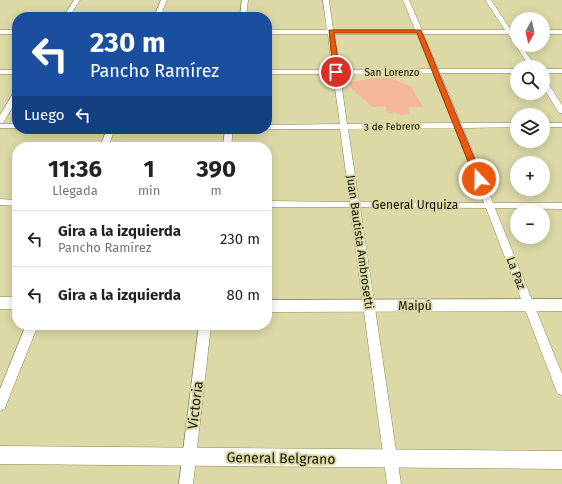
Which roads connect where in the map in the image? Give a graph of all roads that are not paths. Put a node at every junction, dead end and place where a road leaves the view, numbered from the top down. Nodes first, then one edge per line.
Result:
1 (77, 0) edge
2 (164, 0) edge
3 (245, 0) edge
4 (326, 0) edge
5 (406, 0) edge
6 (488, 0) edge
7 (69, 12) edge
8 (159, 12) edge
9 (243, 12) edge
10 (0, 32) edge
11 (12, 32) edge
12 (272, 32) edge
13 (331, 32) junction
14 (419, 32) junction
15 (509, 32) joint
16 (550, 32) edge
17 (562, 32) edge
18 (436, 71) junction
19 (510, 71) edge
20 (550, 71) edge
21 (562, 71) edge
22 (0, 72) edge
23 (12, 72) edge
24 (272, 72) edge
25 (336, 72) junction
26 (550, 93) edge
27 (12, 102) edge
28 (562, 111) edge
29 (0, 121) edge
30 (458, 125) junction
31 (510, 125) edge
32 (550, 125) edge
33 (562, 125) edge
34 (0, 126) edge
35 (12, 126) edge
36 (272, 127) edge
37 (344, 127) junction
38 (0, 202) edge
39 (12, 202) edge
40 (272, 204) edge
41 (355, 205) junction
42 (490, 206) junction
43 (562, 206) edge
44 (0, 303) edge
45 (12, 303) edge
46 (528, 305) junction
47 (562, 305) edge
48 (272, 306) edge
49 (369, 306) junction
50 (30, 330) edge
51 (204, 330) edge
52 (562, 390) edge
53 (0, 405) edge
54 (0, 455) edge
55 (189, 456) junction
56 (390, 460) junction
57 (562, 460) edge
58 (186, 484) edge
59 (394, 484) edge

1 - 7 street
2 - 8 street
3 - 9 street
4 - 13 street, Juan Bautista Ambrosetti
5 - 14 street, La Paz
6 - 15 street
10 - 11 street
12 - 13 street
13 - 14 street
13 - 25 street, Juan Bautista Ambrosetti
14 - 15 street
14 - 18 street, La Paz
16 - 17 street
18 - 19 street, San Lorenzo
18 - 25 street, San Lorenzo
18 - 30 street, La Paz
20 - 21 street
22 - 23 street
24 - 25 street, San Lorenzo
25 - 37 street, Juan Bautista Ambrosetti
26 - 28 street
27 - 29 street
30 - 31 street, 3 de Febrero
30 - 37 street, 3 de Febrero
30 - 42 street, La Paz
32 - 33 street
34 - 35 street
36 - 37 street, 3 de Febrero
37 - 41 street, Juan Bautista Ambrosetti
38 - 39 street
40 - 41 street, General Urquiza
41 - 42 street, General Urquiza
41 - 49 street, Juan Bautista Ambrosetti
42 - 43 street, General Urquiza
42 - 46 street, La Paz
44 - 45 street
46 - 47 street, Maipú
46 - 49 street, Maipú
46 - 52 street, La Paz
48 - 49 street, Maipú
49 - 56 street, Juan Bautista Ambrosetti
50 - 53 street
51 - 55 street, Victoria
54 - 55 street, General Belgrano
55 - 56 street, General Belgrano
55 - 58 street, Victoria
56 - 57 street, General Belgrano
56 - 59 street, Juan Bautista Ambrosetti

